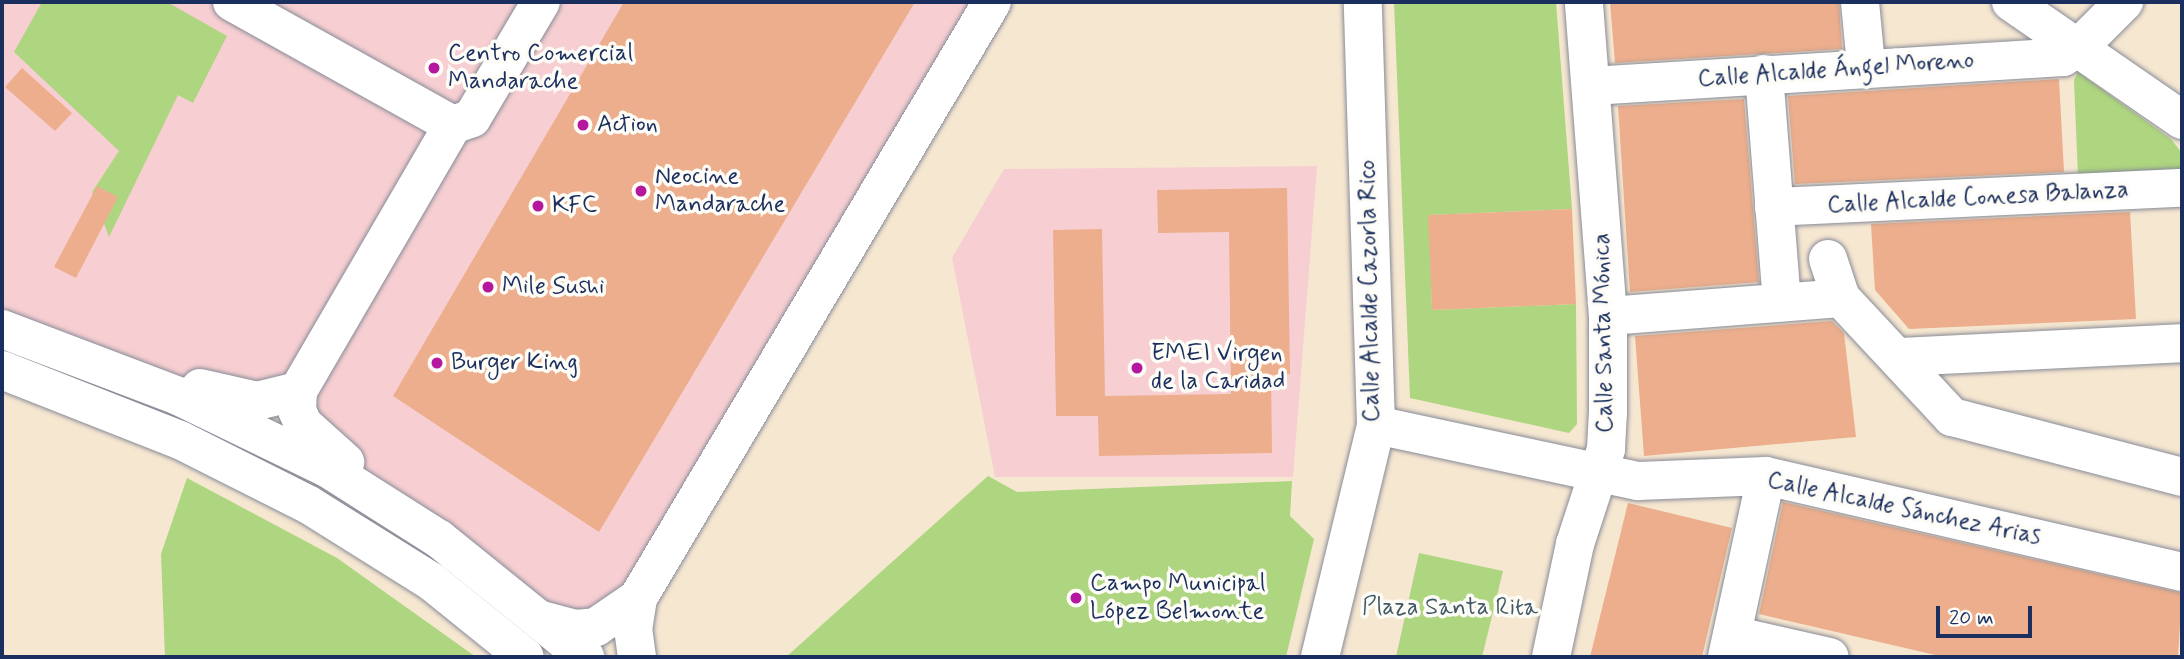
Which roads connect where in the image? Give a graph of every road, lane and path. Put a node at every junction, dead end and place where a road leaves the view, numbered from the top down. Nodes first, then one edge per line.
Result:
1 (232, 2) edge
2 (541, 2) edge
3 (992, 2) edge
4 (1363, 2) edge
5 (1584, 2) edge
6 (1860, 2) edge
7 (2011, 2) edge
8 (2124, 2) edge
9 (2080, 47) junction
10 (1866, 65) junction
11 (1764, 74) junction
12 (1591, 86) junction
13 (2182, 120) edge
14 (453, 125) junction
15 (2182, 188) edge
16 (1774, 207) junction
17 (1828, 259) dead end
18 (1841, 298) junction
19 (1782, 302) junction
20 (1608, 316) junction
21 (2, 329) edge
22 (2182, 343) edge
23 (1899, 357) junction
24 (102, 365) junction
25 (2, 370) edge
26 (298, 391) junction
27 (1376, 425) junction
28 (1598, 475) junction
29 (1766, 476) junction
30 (2182, 477) edge
31 (439, 539) junction
32 (2182, 572) edge
33 (638, 598) junction
34 (541, 620) junction
35 (1730, 646) edge
36 (525, 657) edge
37 (585, 657) edge
38 (637, 657) edge
39 (1320, 657) edge
40 (1550, 657) edge
41 (1830, 657) edge

1 - 14 street
2 - 14 street
3 - 33 street
4 - 27 street, Calle Alcalde Cazorla Rico
5 - 12 street, Calle Santa Mónica
6 - 10 street
7 - 9 street
8 - 9 street
9 - 10 street, Calle Alcalde Ángel Moreno
9 - 13 street
10 - 11 street, Calle Alcalde Ángel Moreno
11 - 12 street, Calle Alcalde Ángel Moreno
11 - 16 street
12 - 20 street, Calle Santa Mónica
14 - 26 street
15 - 16 street, Calle Alcalde Conesa Balanza
16 - 19 street
17 - 18 street
18 - 19 street
18 - 23 street
19 - 20 street
20 - 28 street, Calle Santa Mónica
21 - 24 street
22 - 23 street
23 - 30 street
24 - 26 street
24 - 31 street
25 - 36 street
26 - 31 street
27 - 28 street, Calle Alcalde Sánchez Arias
27 - 39 street, Calle Alcalde Cazorla Rico
28 - 29 street, Calle Alcalde Sánchez Arias
28 - 40 street, Calle Santa Mónica
29 - 32 street, Calle Alcalde Sánchez Arias
29 - 35 street
31 - 34 street
33 - 34 street
33 - 38 street
34 - 37 street
35 - 41 street

